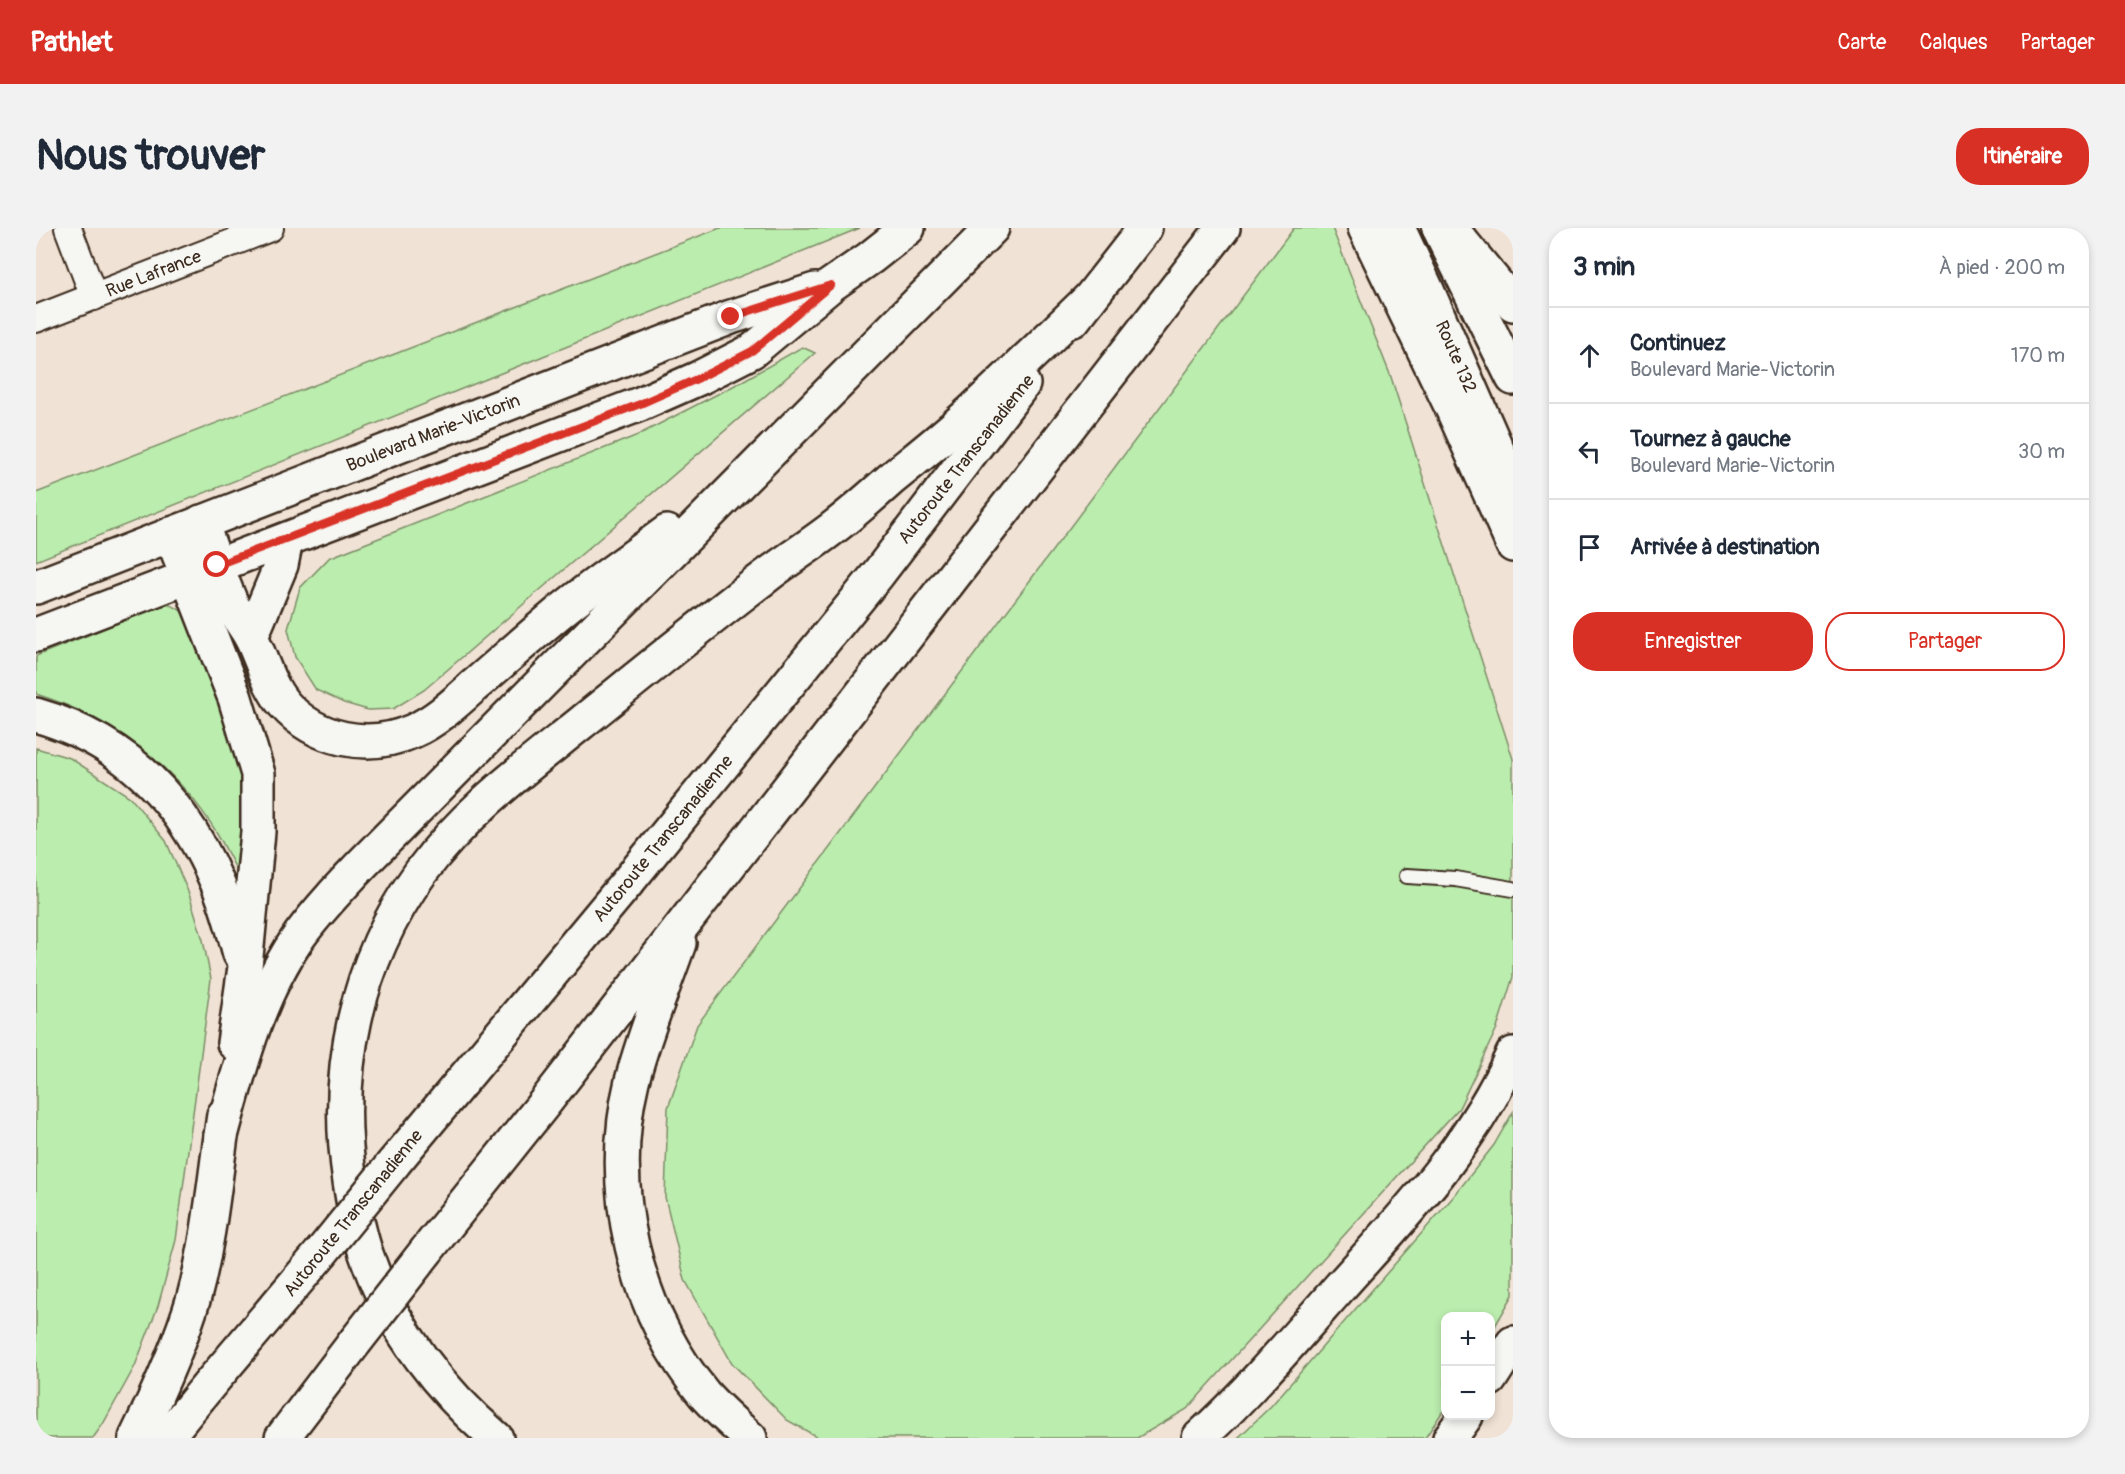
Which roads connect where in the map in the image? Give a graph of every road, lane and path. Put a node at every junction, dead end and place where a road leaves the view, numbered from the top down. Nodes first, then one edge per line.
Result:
1 (68, 228) edge
2 (270, 228) edge
3 (908, 228) edge
4 (992, 228) edge
5 (1145, 228) edge
6 (1223, 228) edge
7 (1365, 228) edge
8 (1398, 228) edge
9 (1439, 228) edge
10 (1451, 228) edge
11 (831, 285) junction
12 (94, 297) junction
13 (1087, 302) junction
14 (1513, 304) edge
15 (36, 319) edge
16 (1513, 378) edge
17 (753, 468) junction
18 (1513, 486) edge
19 (201, 522) junction
20 (171, 534) junction
21 (286, 540) junction
22 (1513, 545) edge
23 (202, 571) junction
24 (36, 587) edge
25 (36, 635) edge
26 (251, 637) junction
27 (36, 715) edge
28 (1407, 876) dead end
29 (1513, 889) edge
30 (688, 918) junction
31 (245, 967) junction
32 (1513, 1054) edge
33 (221, 1136) junction
34 (1513, 1343) edge
35 (1495, 1372) edge
36 (1463, 1420) edge
37 (136, 1438) edge
38 (166, 1438) edge
39 (282, 1438) edge
40 (496, 1438) edge
41 (750, 1438) edge
42 (1198, 1438) edge
43 (1450, 1438) edge

1 - 12 street
2 - 12 street, Rue Lafrance
3 - 11 main road, Boulevard Marie-Victorin
4 - 17 main road
5 - 13 main road, Autoroute Transcanadienne
6 - 30 main road
7 - 22 main road
8 - 18 main road, Route 132
9 - 16 main road
10 - 14 main road
11 - 19 main road, Boulevard Marie-Victorin
11 - 21 main road, Boulevard Marie-Victorin
12 - 15 street, Rue Lafrance
13 - 38 main road, Autoroute Transcanadienne, bridge
13 - 40 main road
17 - 26 main road
17 - 33 main road
19 - 20 main road, Boulevard Marie-Victorin
19 - 23 main road
20 - 23 main road
20 - 24 main road, Boulevard Marie-Victorin
21 - 23 main road, Boulevard Marie-Victorin
21 - 26 main road
23 - 25 main road, Boulevard Marie-Victorin
23 - 26 main road
23 - 31 main road
27 - 31 main road
28 - 29 lane
30 - 39 main road, bridge
30 - 41 main road
31 - 33 main road
32 - 42 main road
33 - 37 main road
34 - 35 main road
36 - 43 main road

